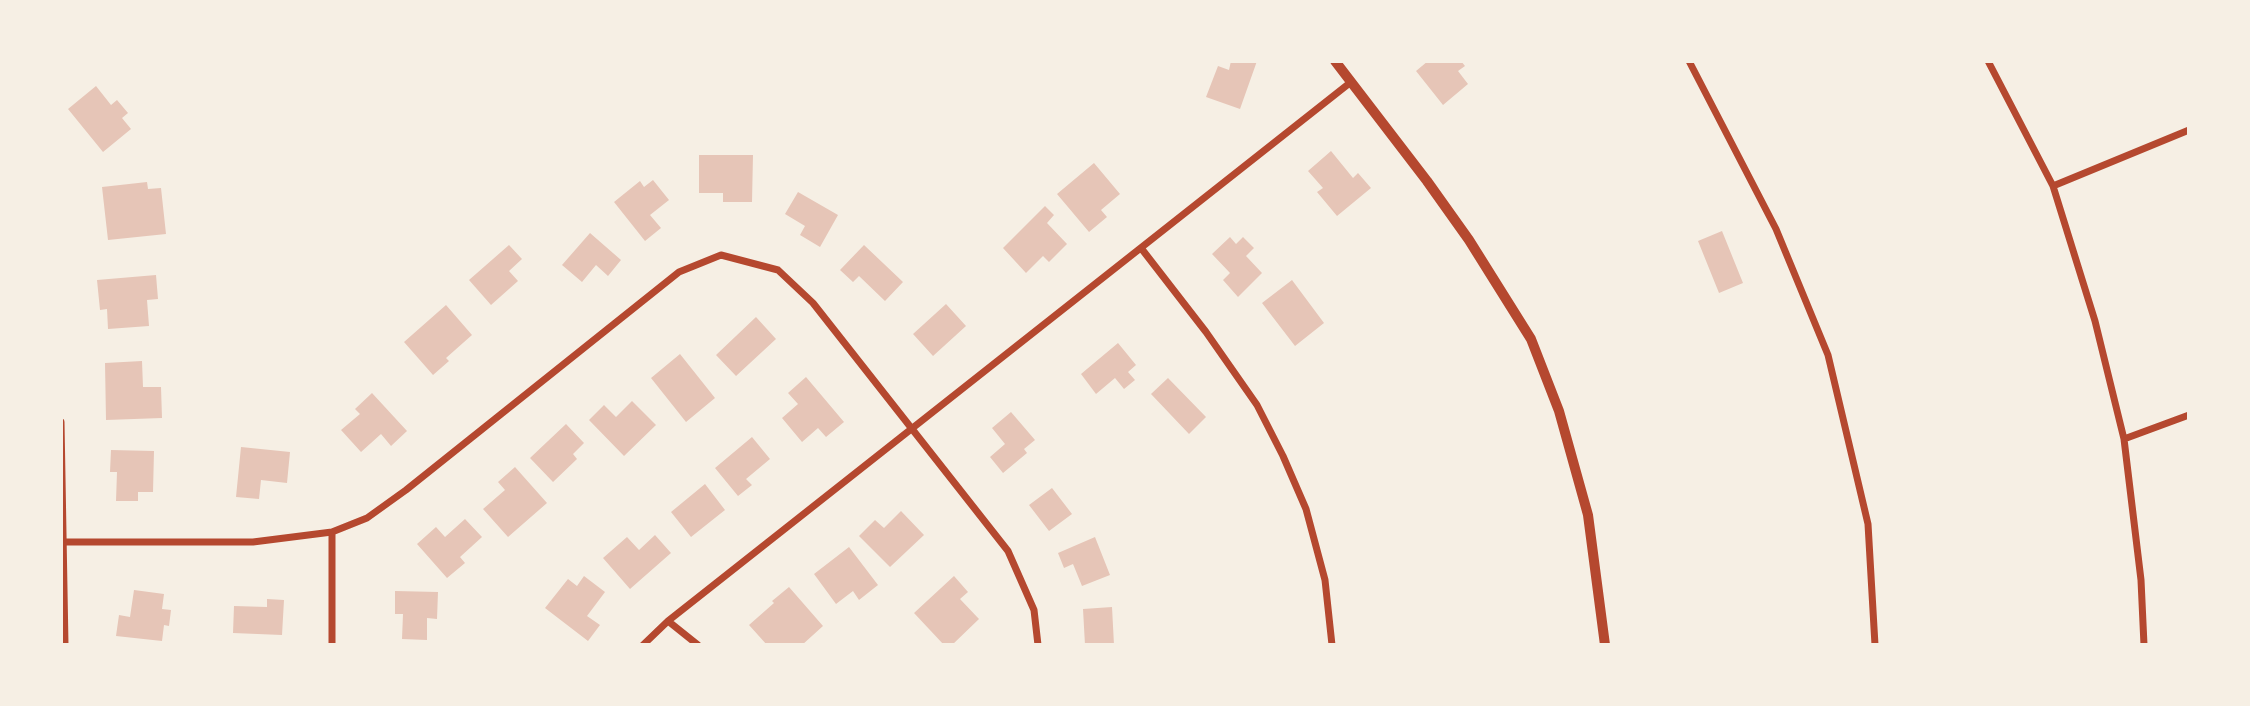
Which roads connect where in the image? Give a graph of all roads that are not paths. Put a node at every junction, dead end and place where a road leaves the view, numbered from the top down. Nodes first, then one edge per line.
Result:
1 (1335, 61) edge
2 (1689, 61) edge
3 (1989, 61) edge
4 (1351, 82) junction
5 (2189, 130) edge
6 (2053, 186) junction
7 (1141, 248) junction
8 (2189, 415) edge
9 (61, 422) edge
10 (911, 428) junction
11 (2124, 439) junction
12 (332, 532) junction
13 (63, 542) edge
14 (668, 621) junction
15 (65, 645) edge
16 (332, 645) edge
17 (643, 645) edge
18 (698, 645) edge
19 (1038, 645) edge
20 (1332, 645) edge
21 (1605, 645) edge
22 (1875, 645) edge
23 (2144, 645) edge

1 - 4 street
2 - 22 street
3 - 6 street
4 - 7 street
4 - 21 street
5 - 6 street
6 - 11 street
7 - 10 street
7 - 20 street
8 - 11 street
9 - 13 street
10 - 12 street
10 - 14 street
10 - 19 street
11 - 23 street
12 - 13 street
12 - 16 street
13 - 15 street
14 - 17 street
14 - 18 street

